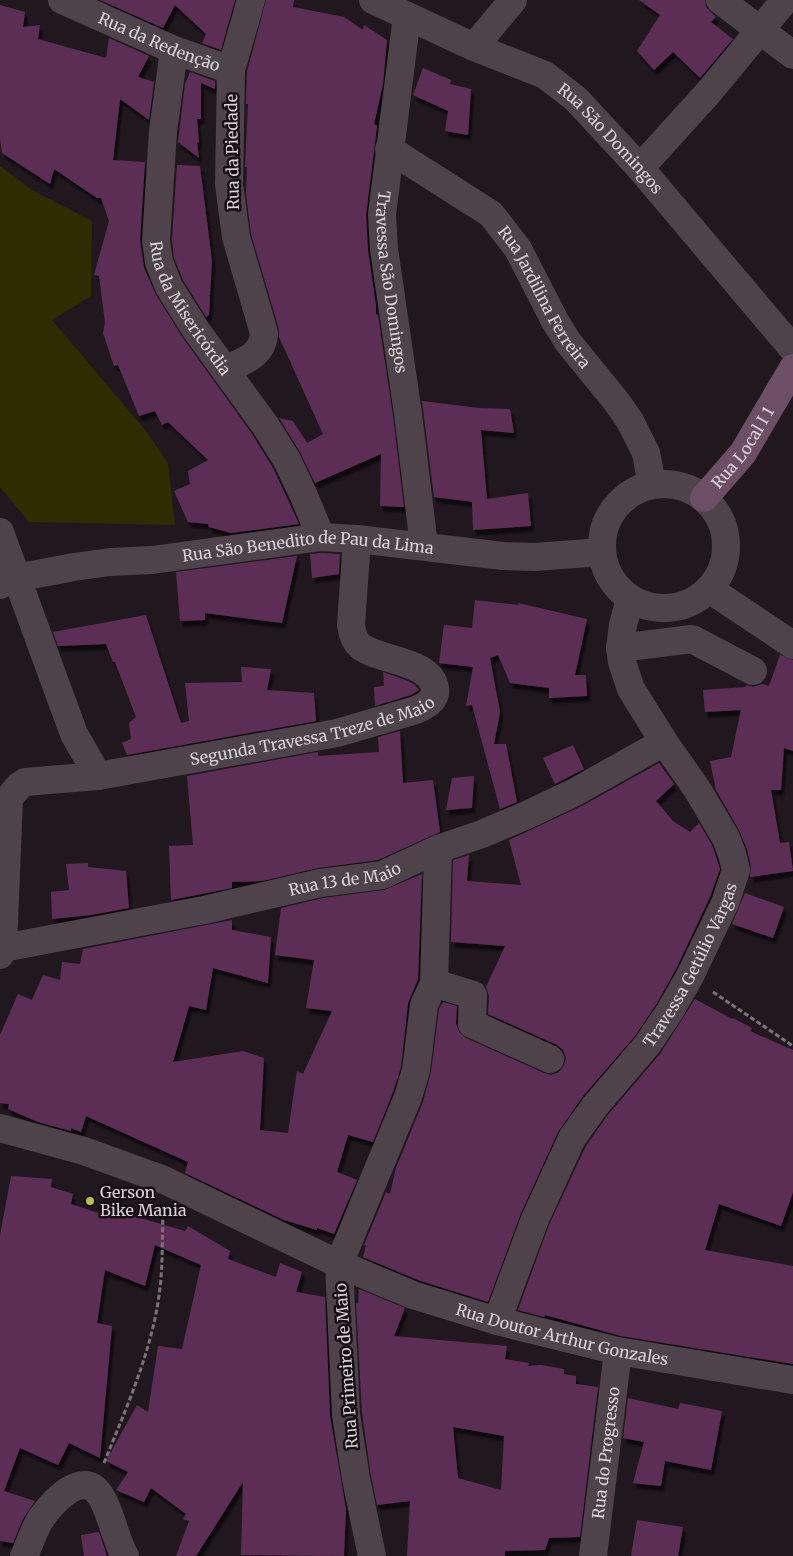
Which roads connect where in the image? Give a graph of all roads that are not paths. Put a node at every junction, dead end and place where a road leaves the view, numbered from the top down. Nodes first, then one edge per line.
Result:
1 (62, 0) edge
2 (251, 0) edge
3 (373, 0) edge
4 (513, 0) edge
5 (720, 0) edge
6 (785, 0) edge
7 (407, 16) junction
8 (760, 30) junction
9 (474, 47) junction
10 (174, 50) junction
11 (793, 55) edge
12 (231, 70) junction
13 (389, 150) junction
14 (640, 168) junction
15 (793, 349) edge
16 (793, 368) edge
17 (225, 370) junction
18 (652, 484) junction
19 (704, 498) junction
20 (0, 532) edge
21 (321, 538) junction
22 (357, 539) junction
23 (424, 546) junction
24 (601, 552) junction
25 (8, 582) edge
26 (709, 589) junction
27 (630, 599) junction
28 (793, 645) edge
29 (620, 648) junction
30 (753, 671) dead end
31 (664, 742) junction
32 (98, 776) junction
33 (438, 849) junction
34 (1, 950) edge
35 (434, 983) junction
36 (550, 1059) dead end
37 (0, 1128) edge
38 (339, 1264) junction
39 (497, 1321) junction
40 (618, 1351) junction
41 (793, 1380) edge
42 (24, 1556) edge
43 (125, 1556) edge
44 (372, 1556) edge
45 (593, 1556) edge

1 - 10 street, Rua da Redenção
2 - 12 street, Rua da Piedade
3 - 7 street, Rua São Domingos
4 - 9 street
5 - 8 street
6 - 8 street
7 - 9 street, Rua São Domingos
7 - 13 street, Travessa São Domingos
8 - 11 street
8 - 14 street
9 - 14 street, Rua São Domingos
10 - 12 street, Rua da Redenção
10 - 17 street, Rua da Misericórdia
12 - 17 street, Rua da Piedade
13 - 18 street, Rua Jardilina Ferreira
13 - 23 street, Travessa São Domingos
14 - 15 street, Rua São Domingos
16 - 19 street, Rua Local I 1
17 - 21 street, Rua da Misericórdia
18 - 19 street
18 - 24 street
19 - 26 street
20 - 25 street
21 - 22 street, Rua São Benedito de Pau da Lima
21 - 25 street, Rua São Benedito de Pau da Lima
22 - 23 street, Rua São Benedito de Pau da Lima
22 - 32 street, Segunda Travessa Treze de Maio
23 - 24 street, Rua São Benedito de Pau da Lima
24 - 27 street
25 - 32 street
26 - 27 street
26 - 28 street
27 - 29 street, Travessa Getúlio Vargas
29 - 30 street
29 - 31 street, Travessa Getúlio Vargas
31 - 33 street, Rua 13 de Maio
31 - 39 street, Travessa Getúlio Vargas
32 - 34 street, Rua 13 de Maio
33 - 34 street, Rua 13 de Maio
33 - 35 street
35 - 36 street
35 - 38 street
37 - 38 street, Rua Doutor Arthur Gonzales
38 - 39 street, Rua Doutor Arthur Gonzales
38 - 44 street, Rua Primeiro de Maio
39 - 40 street, Rua Doutor Arthur Gonzales
40 - 41 street, Rua Doutor Arthur Gonzales
40 - 45 street, Rua do Progresso
42 - 43 street

